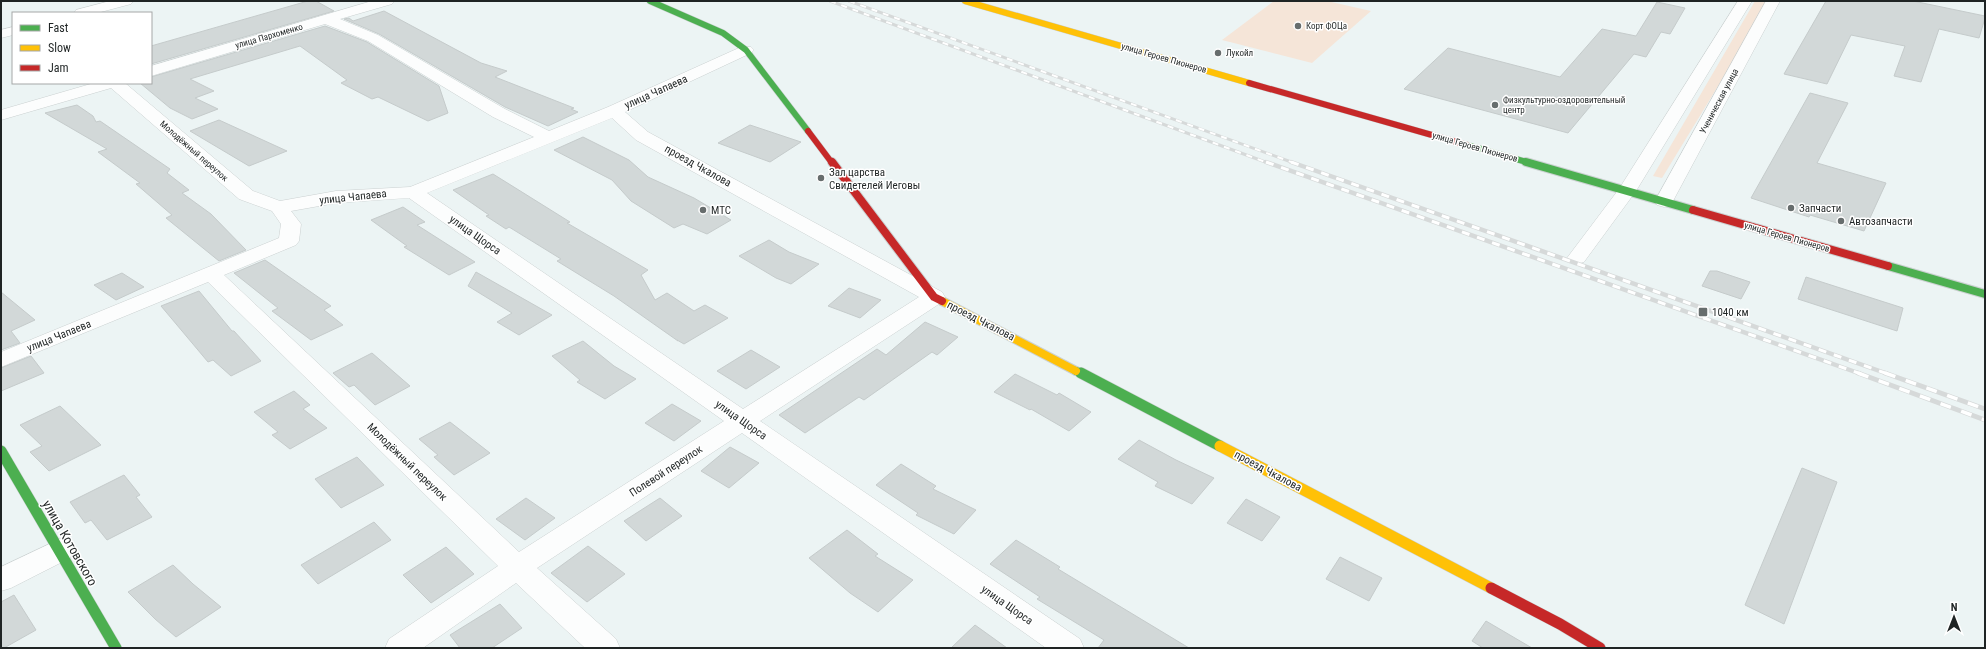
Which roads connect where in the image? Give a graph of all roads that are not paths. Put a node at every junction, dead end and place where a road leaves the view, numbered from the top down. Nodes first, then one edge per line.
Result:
1 (126, 1) edge
2 (387, 1) edge
3 (650, 1) edge
4 (965, 1) edge
5 (1745, 1) edge
6 (1773, 1) edge
7 (85, 12) edge
8 (326, 19) junction
9 (12, 31) edge
10 (1, 34) edge
11 (746, 50) junction
12 (152, 71) edge
13 (108, 84) edge
14 (116, 84) edge
15 (614, 111) junction
16 (1, 115) edge
17 (550, 138) junction
18 (1627, 191) junction
19 (413, 192) junction
20 (1664, 201) junction
21 (279, 207) junction
22 (1577, 258) dead end
23 (211, 274) junction
24 (1985, 294) edge
25 (934, 296) junction
26 (1, 360) edge
27 (742, 421) junction
28 (1, 451) edge
29 (60, 550) junction
30 (517, 567) junction
31 (1, 580) edge
32 (116, 648) edge
33 (400, 648) edge
34 (605, 648) edge
35 (1070, 648) edge
36 (1600, 648) edge

1 - 7 street
2 - 8 street, улица Пархоменко
3 - 11 street
4 - 18 street, улица Героев Пионеров
5 - 18 street
6 - 20 street, Ученическая улица
8 - 12 street, улица Пархоменко
8 - 17 street
9 - 10 street
11 - 15 street, улица Чапаева
11 - 25 street, проезд Чкалова
13 - 16 street
14 - 21 street, Молодёжный переулок
15 - 17 street, улица Чапаева
15 - 25 street, проезд Чкалова
17 - 19 street, улица Чапаева
18 - 20 street, улица Героев Пионеров
18 - 22 street
19 - 21 street, улица Чапаева
19 - 27 street, улица Щорса
20 - 24 street, улица Героев Пионеров
21 - 23 street, улица Чапаева
23 - 26 street, улица Чапаева
23 - 30 street, Молодёжный переулок
25 - 27 street, Полевой переулок
25 - 36 street, проезд Чкалова
27 - 30 street, Полевой переулок
27 - 35 street, улица Щорса
28 - 29 street, улица Котовского
29 - 31 street
29 - 32 street, улица Котовского
30 - 33 street, Полевой переулок
30 - 34 street, Молодёжный переулок

